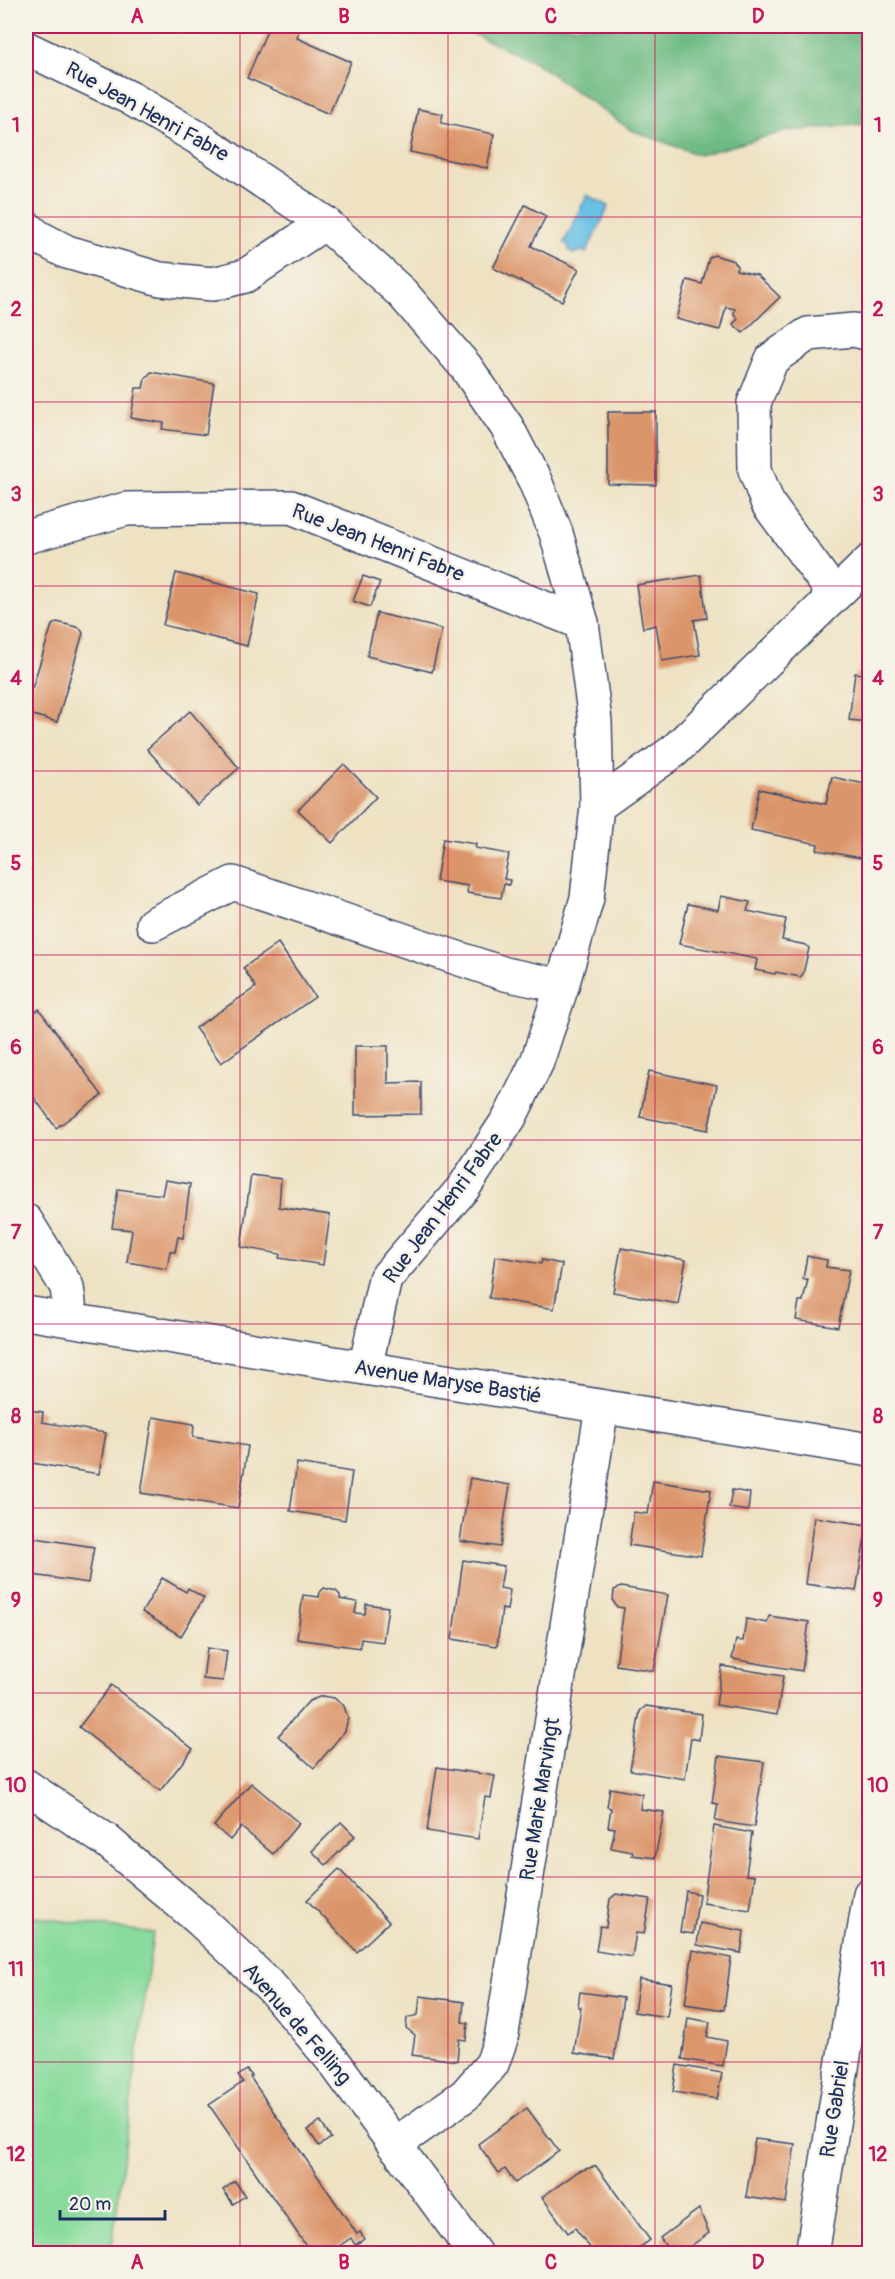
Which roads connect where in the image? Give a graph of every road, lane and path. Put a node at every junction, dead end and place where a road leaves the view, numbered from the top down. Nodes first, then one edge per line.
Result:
1 (26, 48) edge
2 (325, 223) junction
3 (26, 227) edge
4 (870, 334) edge
5 (26, 537) edge
6 (870, 561) edge
7 (834, 594) junction
8 (582, 623) junction
9 (597, 806) junction
10 (153, 924) dead end
11 (562, 986) junction
12 (26, 1221) edge
13 (26, 1313) edge
14 (71, 1320) junction
15 (365, 1368) junction
16 (602, 1407) junction
17 (870, 1450) edge
18 (26, 1786) edge
19 (870, 1894) edge
20 (394, 2145) junction
21 (475, 2253) edge
22 (812, 2253) edge

1 - 2 street, Rue Jean Henri Fabre
2 - 3 street
2 - 8 street, Rue Jean Henri Fabre
4 - 7 street
5 - 8 street, Rue Jean Henri Fabre
6 - 7 street
7 - 9 street
8 - 9 street, Rue Jean Henri Fabre
9 - 11 street, Rue Jean Henri Fabre
10 - 11 street
11 - 15 street, Rue Jean Henri Fabre
12 - 14 street
13 - 14 street, Avenue Maryse Bastié
14 - 15 street, Avenue Maryse Bastié
15 - 16 street, Avenue Maryse Bastié
16 - 17 street, Avenue Maryse Bastié
16 - 20 street, Rue Marie Marvingt
18 - 20 street, Avenue de Felling
19 - 22 street, Rue Gabriel
20 - 21 street, Avenue de Felling

